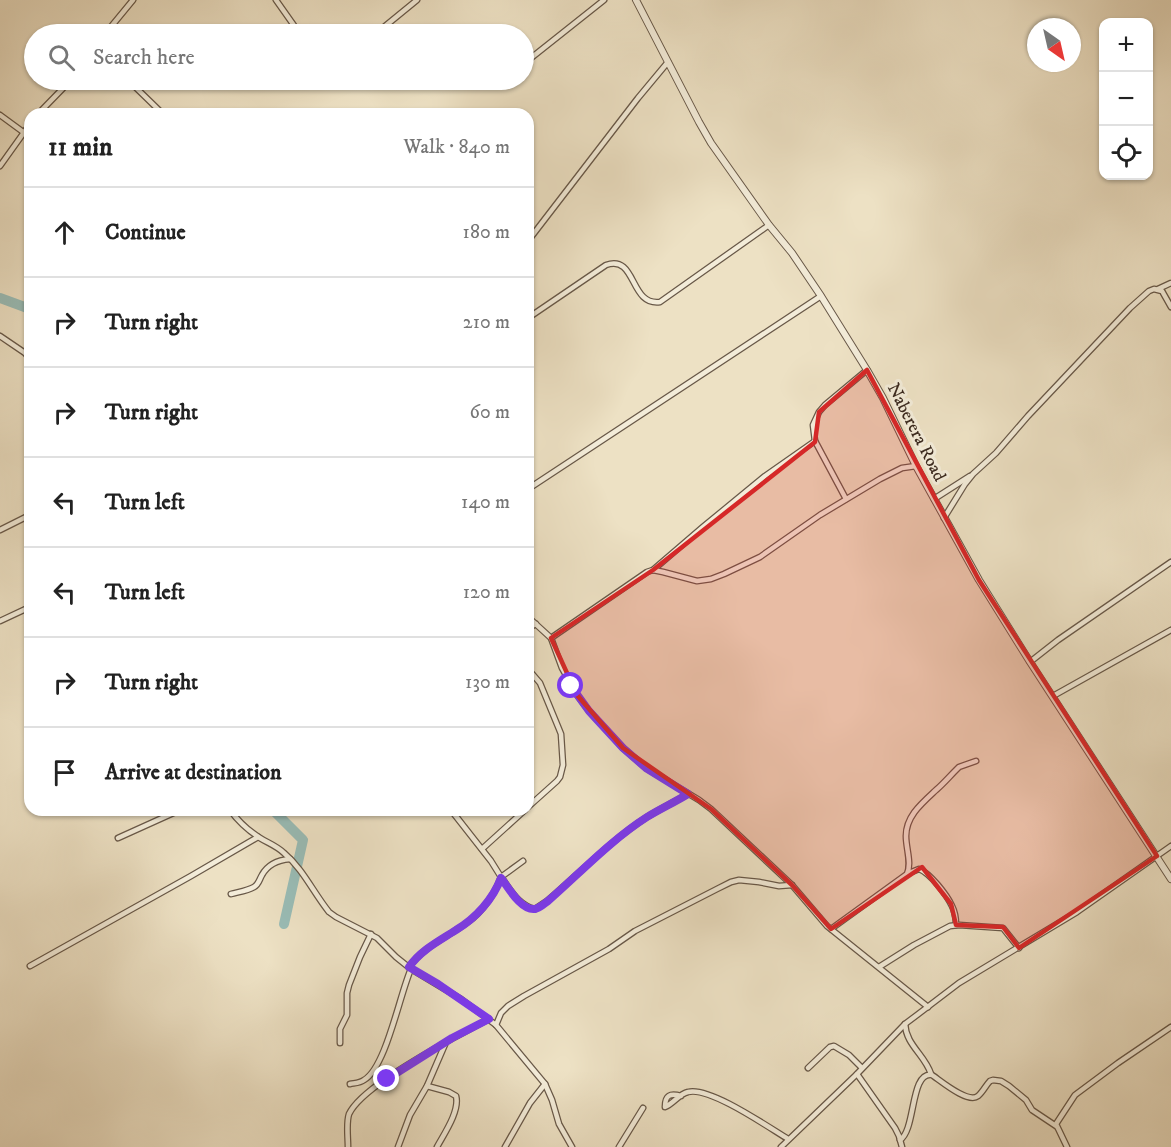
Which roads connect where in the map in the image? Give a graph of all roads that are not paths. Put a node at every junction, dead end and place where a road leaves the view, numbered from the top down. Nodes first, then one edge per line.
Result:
1 (133, 0) edge
2 (276, 0) edge
3 (417, 0) edge
4 (604, 0) edge
5 (636, 0) edge
6 (113, 24) edge
7 (293, 24) edge
8 (388, 24) edge
9 (534, 56) edge
10 (668, 63) junction
11 (61, 90) edge
12 (138, 90) edge
13 (44, 108) edge
14 (157, 108) edge
15 (0, 115) edge
16 (24, 132) joint
17 (0, 166) edge
18 (769, 225) junction
19 (534, 233) edge
20 (1171, 283) edge
21 (1158, 289) junction
22 (821, 296) junction
23 (1171, 307) edge
24 (534, 314) edge
25 (0, 336) edge
26 (24, 352) edge
27 (867, 370) junction
28 (815, 441) junction
29 (916, 466) junction
30 (973, 474) junction
31 (534, 485) edge
32 (846, 499) junction
33 (934, 499) junction
34 (24, 518) edge
35 (945, 518) junction
36 (0, 530) edge
37 (1171, 562) edge
38 (653, 570) junction
39 (24, 610) edge
40 (0, 621) edge
41 (536, 624) edge
42 (1171, 630) edge
43 (550, 638) junction
44 (1030, 662) junction
45 (534, 676) edge
46 (1053, 696) junction
47 (976, 760) dead end
48 (688, 794) junction
49 (534, 802) edge
50 (167, 816) edge
51 (234, 816) edge
52 (456, 816) edge
53 (518, 816) edge
54 (258, 837) junction
55 (118, 838) dead end
56 (1171, 846) edge
57 (482, 849) junction
58 (1157, 856) junction
59 (290, 859) junction
60 (523, 861) dead end
61 (908, 874) junction
62 (501, 878) junction
63 (1171, 879) edge
64 (792, 885) junction
65 (231, 894) dead end
66 (957, 925) junction
67 (831, 928) junction
68 (371, 934) junction
69 (1019, 948) junction
70 (30, 966) dead end
71 (879, 967) junction
72 (410, 968) junction
73 (928, 1007) junction
74 (489, 1019) junction
75 (905, 1024) junction
76 (496, 1025) junction
77 (1171, 1027) edge
78 (446, 1042) junction
79 (340, 1043) dead end
80 (808, 1068) dead end
81 (862, 1068) junction
82 (857, 1074) junction
83 (930, 1074) junction
84 (350, 1084) dead end
85 (545, 1084) junction
86 (427, 1086) junction
87 (681, 1095) dead end
88 (644, 1108) dead end
89 (1056, 1126) junction
90 (788, 1139) junction
91 (900, 1140) junction
92 (348, 1147) edge
93 (398, 1147) edge
94 (437, 1147) edge
95 (505, 1147) edge
96 (572, 1147) edge
97 (619, 1147) edge
98 (781, 1147) edge
99 (902, 1147) edge
100 (1067, 1147) edge

1 - 6 street
2 - 7 street
3 - 8 street
4 - 9 street
5 - 10 street, Naberera Road
10 - 18 street, Naberera Road
10 - 19 street
11 - 13 street
12 - 14 street
15 - 16 street
16 - 17 street
18 - 22 street, Naberera Road
18 - 24 street
20 - 21 street
21 - 23 street
21 - 30 street
22 - 27 street, Naberera Road
22 - 31 street
25 - 26 street
27 - 28 street
27 - 29 street, Naberera Road
28 - 32 street
28 - 38 street
29 - 32 street
29 - 33 street, Naberera Road
30 - 33 street
30 - 35 street
32 - 38 street
33 - 35 street, Naberera Road
34 - 36 street
35 - 44 street, Naberera Road
37 - 44 street
38 - 43 street
39 - 40 street
41 - 43 street
42 - 46 street
43 - 48 street
44 - 46 street, Naberera Road
45 - 49 street
46 - 58 street, Naberera Road
47 - 61 street
48 - 62 street
48 - 64 street
50 - 55 street
51 - 54 street
52 - 57 street
53 - 57 street
54 - 59 street
54 - 70 street
56 - 58 street
57 - 62 street
58 - 63 street, Naberera Road
58 - 69 street
59 - 65 street
59 - 68 street
60 - 62 street
61 - 66 street
61 - 67 street
62 - 72 street
64 - 67 street
64 - 76 street
66 - 69 street
66 - 71 street
67 - 71 street
68 - 72 street
68 - 79 street
69 - 73 street
71 - 73 street
72 - 74 street
72 - 84 street
73 - 75 street
74 - 76 street
74 - 78 street
75 - 81 street
75 - 83 street
76 - 85 street
77 - 89 street
78 - 86 street
78 - 92 street
80 - 81 street
81 - 82 street
82 - 90 street
82 - 91 street
83 - 89 street
83 - 91 street
85 - 95 street
85 - 96 street
86 - 93 street
86 - 94 street
87 - 90 street
88 - 97 street
89 - 100 street
90 - 98 street
91 - 99 street

